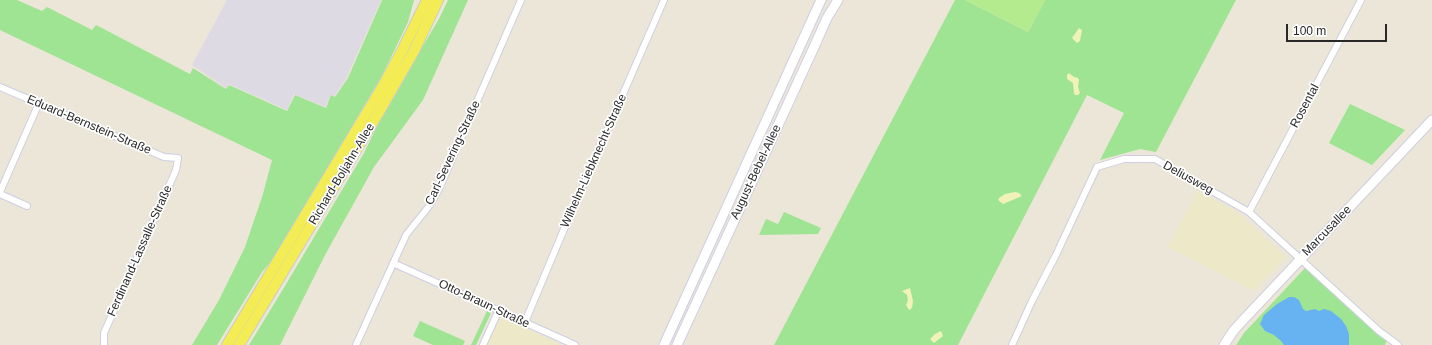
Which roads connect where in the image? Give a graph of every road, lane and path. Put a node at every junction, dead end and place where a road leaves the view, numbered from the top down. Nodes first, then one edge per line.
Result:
1 (438, 0) edge
2 (522, 0) edge
3 (664, 0) edge
4 (821, 0) edge
5 (838, 0) edge
6 (1361, 0) edge
7 (425, 3) edge
8 (0, 86) edge
9 (39, 103) junction
10 (1432, 120) edge
11 (178, 158) joint
12 (0, 193) edge
13 (27, 206) dead end
14 (1249, 212) junction
15 (1300, 259) junction
16 (393, 263) junction
17 (499, 310) junction
18 (525, 322) junction
19 (1389, 342) edge
20 (104, 345) edge
21 (227, 345) edge
22 (239, 345) edge
23 (356, 345) edge
24 (483, 345) edge
25 (575, 345) edge
26 (664, 345) edge
27 (677, 345) edge
28 (1012, 345) edge
29 (1224, 345) edge
30 (1398, 345) edge

1 - 22 main road, Richard-Boljahn-Allee
2 - 16 street, Carl-Severing-Straße
3 - 18 street, Wilhelm-Liebknecht-Straße
4 - 26 street, August-Bebel-Allee
5 - 27 street, August-Bebel-Allee
6 - 14 street, Rosental
7 - 21 main road, Richard-Boljahn-Allee
8 - 9 street, Eduard-Bernstein-Straße
9 - 11 street, Eduard-Bernstein-Straße
9 - 12 street
10 - 15 street, Marcusallee
11 - 20 street, Ferdinand-Lassalle-Straße
12 - 13 street
14 - 15 street, Deliusweg
14 - 28 street, Deliusweg
15 - 19 street, Deliusweg
15 - 29 street, Marcusallee
16 - 17 street, Otto-Braun-Straße
16 - 23 street, Carl-Severing-Straße
17 - 18 street, Otto-Braun-Straße
17 - 24 street
18 - 25 street, Otto-Braun-Straße
19 - 30 street, Deliusweg

